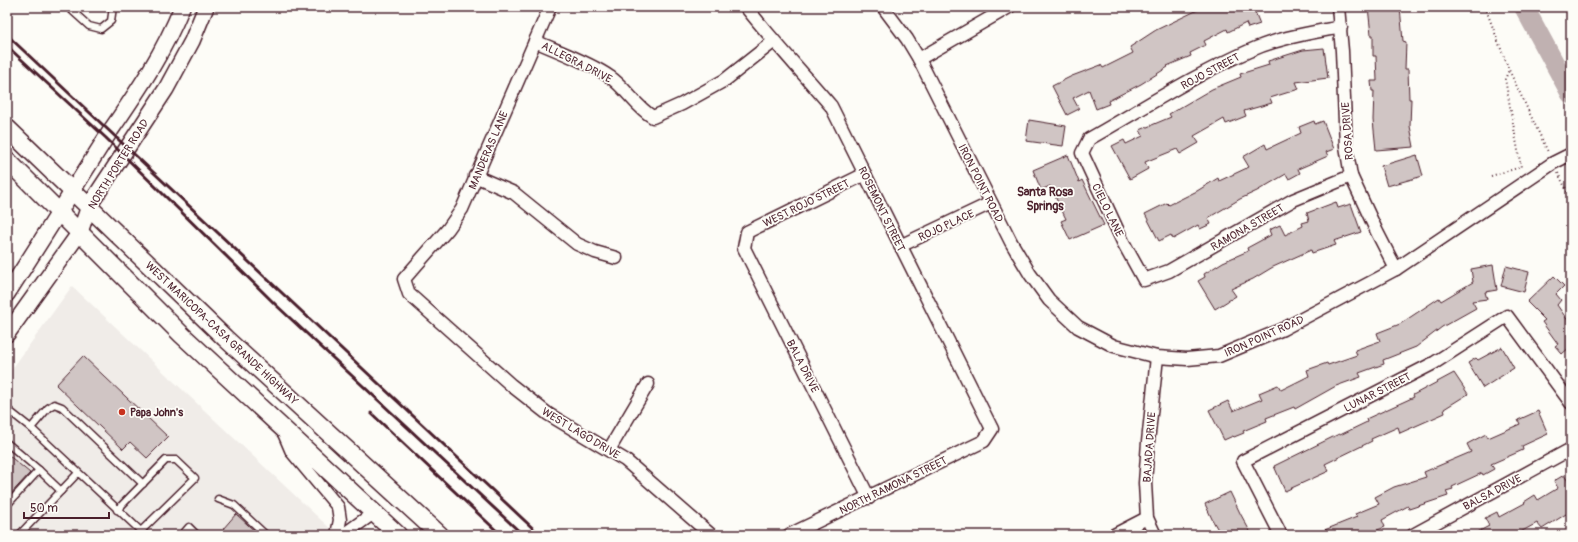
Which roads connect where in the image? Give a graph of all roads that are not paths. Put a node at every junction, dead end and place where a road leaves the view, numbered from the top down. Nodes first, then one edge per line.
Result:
1 (68, 7) edge
2 (113, 7) edge
3 (182, 7) edge
4 (206, 7) edge
5 (550, 7) edge
6 (746, 7) edge
7 (884, 7) edge
8 (1009, 7) edge
9 (1338, 7) edge
10 (1341, 27) junction
11 (535, 41) junction
12 (773, 42) junction
13 (919, 59) junction
14 (7, 128) edge
15 (1089, 139) joint
16 (1571, 154) edge
17 (7, 160) edge
18 (865, 174) junction
19 (475, 176) junction
20 (1351, 176) junction
21 (74, 191) junction
22 (991, 203) junction
23 (89, 206) junction
24 (60, 212) junction
25 (80, 232) junction
26 (747, 232) joint
27 (900, 246) junction
28 (616, 258) dead end
29 (1396, 269) junction
30 (404, 279) joint
31 (1144, 280) joint
32 (7, 294) edge
33 (7, 334) edge
34 (1157, 357) junction
35 (648, 384) dead end
36 (1571, 403) edge
37 (7, 409) edge
38 (281, 426) junction
39 (31, 428) junction
40 (992, 429) joint
41 (7, 443) edge
42 (1571, 449) edge
43 (609, 450) junction
44 (39, 470) junction
45 (78, 473) junction
46 (143, 484) junction
47 (61, 491) junction
48 (869, 498) junction
49 (218, 499) dead end
50 (7, 504) edge
51 (117, 510) junction
52 (375, 512) junction
53 (1147, 518) junction
54 (143, 533) edge
55 (19, 535) edge
56 (182, 535) edge
57 (197, 535) edge
58 (266, 535) edge
59 (337, 535) edge
60 (343, 535) edge
61 (398, 535) edge
62 (440, 535) edge
63 (711, 535) edge
64 (789, 535) edge
65 (1114, 535) edge
66 (1156, 535) edge
67 (1281, 535) edge
68 (1413, 535) edge

1 - 2 lane
3 - 21 street, NORTH PORTER ROAD
4 - 23 street, NORTH PORTER ROAD
5 - 11 street, MANDERAS LANE
6 - 12 street, ROSEMONT STREET
7 - 13 street, IRON POINT ROAD
8 - 13 street
9 - 10 street, ROSA DRIVE
10 - 15 street, ROJO STREET
10 - 20 street, ROSA DRIVE
11 - 12 street, ALLEGRA DRIVE
11 - 19 street, MANDERAS LANE
12 - 18 street, ROSEMONT STREET
13 - 22 street, IRON POINT ROAD
14 - 21 main road, WEST MARICOPA-CASA GRANDE HIGHWAY
15 - 31 street, CIELO LANE
16 - 29 street, IRON POINT ROAD
17 - 24 main road
18 - 26 street, WEST ROJO STREET
18 - 27 street, ROSEMONT STREET
19 - 28 street
19 - 30 street, MANDERAS LANE
20 - 29 street, ROSA DRIVE
20 - 31 street, RAMONA STREET
21 - 23 main road, WEST MARICOPA-CASA GRANDE HIGHWAY
21 - 24 street, NORTH PORTER ROAD
22 - 27 street, ROJO PLACE
22 - 34 street, IRON POINT ROAD
23 - 25 street, NORTH PORTER ROAD
23 - 62 main road, WEST MARICOPA-CASA GRANDE HIGHWAY
24 - 25 main road
24 - 32 street, NORTH PORTER ROAD
25 - 33 street, NORTH PORTER ROAD
25 - 38 main road
26 - 48 street, BALA DRIVE
27 - 40 street, ROSEMONT STREET
29 - 34 street, IRON POINT ROAD
30 - 43 street, WEST LAGO DRIVE
34 - 53 street, BAJADA DRIVE
35 - 43 street
36 - 67 street, LUNAR STREET
37 - 39 lane
38 - 52 main road
38 - 59 street
39 - 45 lane
39 - 46 lane
40 - 48 street, NORTH RAMONA STREET
41 - 44 lane
42 - 68 street, BALSA DRIVE
43 - 63 street, WEST LAGO DRIVE
44 - 47 lane
44 - 50 lane
45 - 47 lane
45 - 51 lane
46 - 51 lane
46 - 54 lane
47 - 55 lane
48 - 64 street, NORTH RAMONA STREET
49 - 58 lane
51 - 54 lane
52 - 60 street
52 - 61 main road
53 - 65 street
53 - 66 street, BAJADA DRIVE
56 - 57 lane

